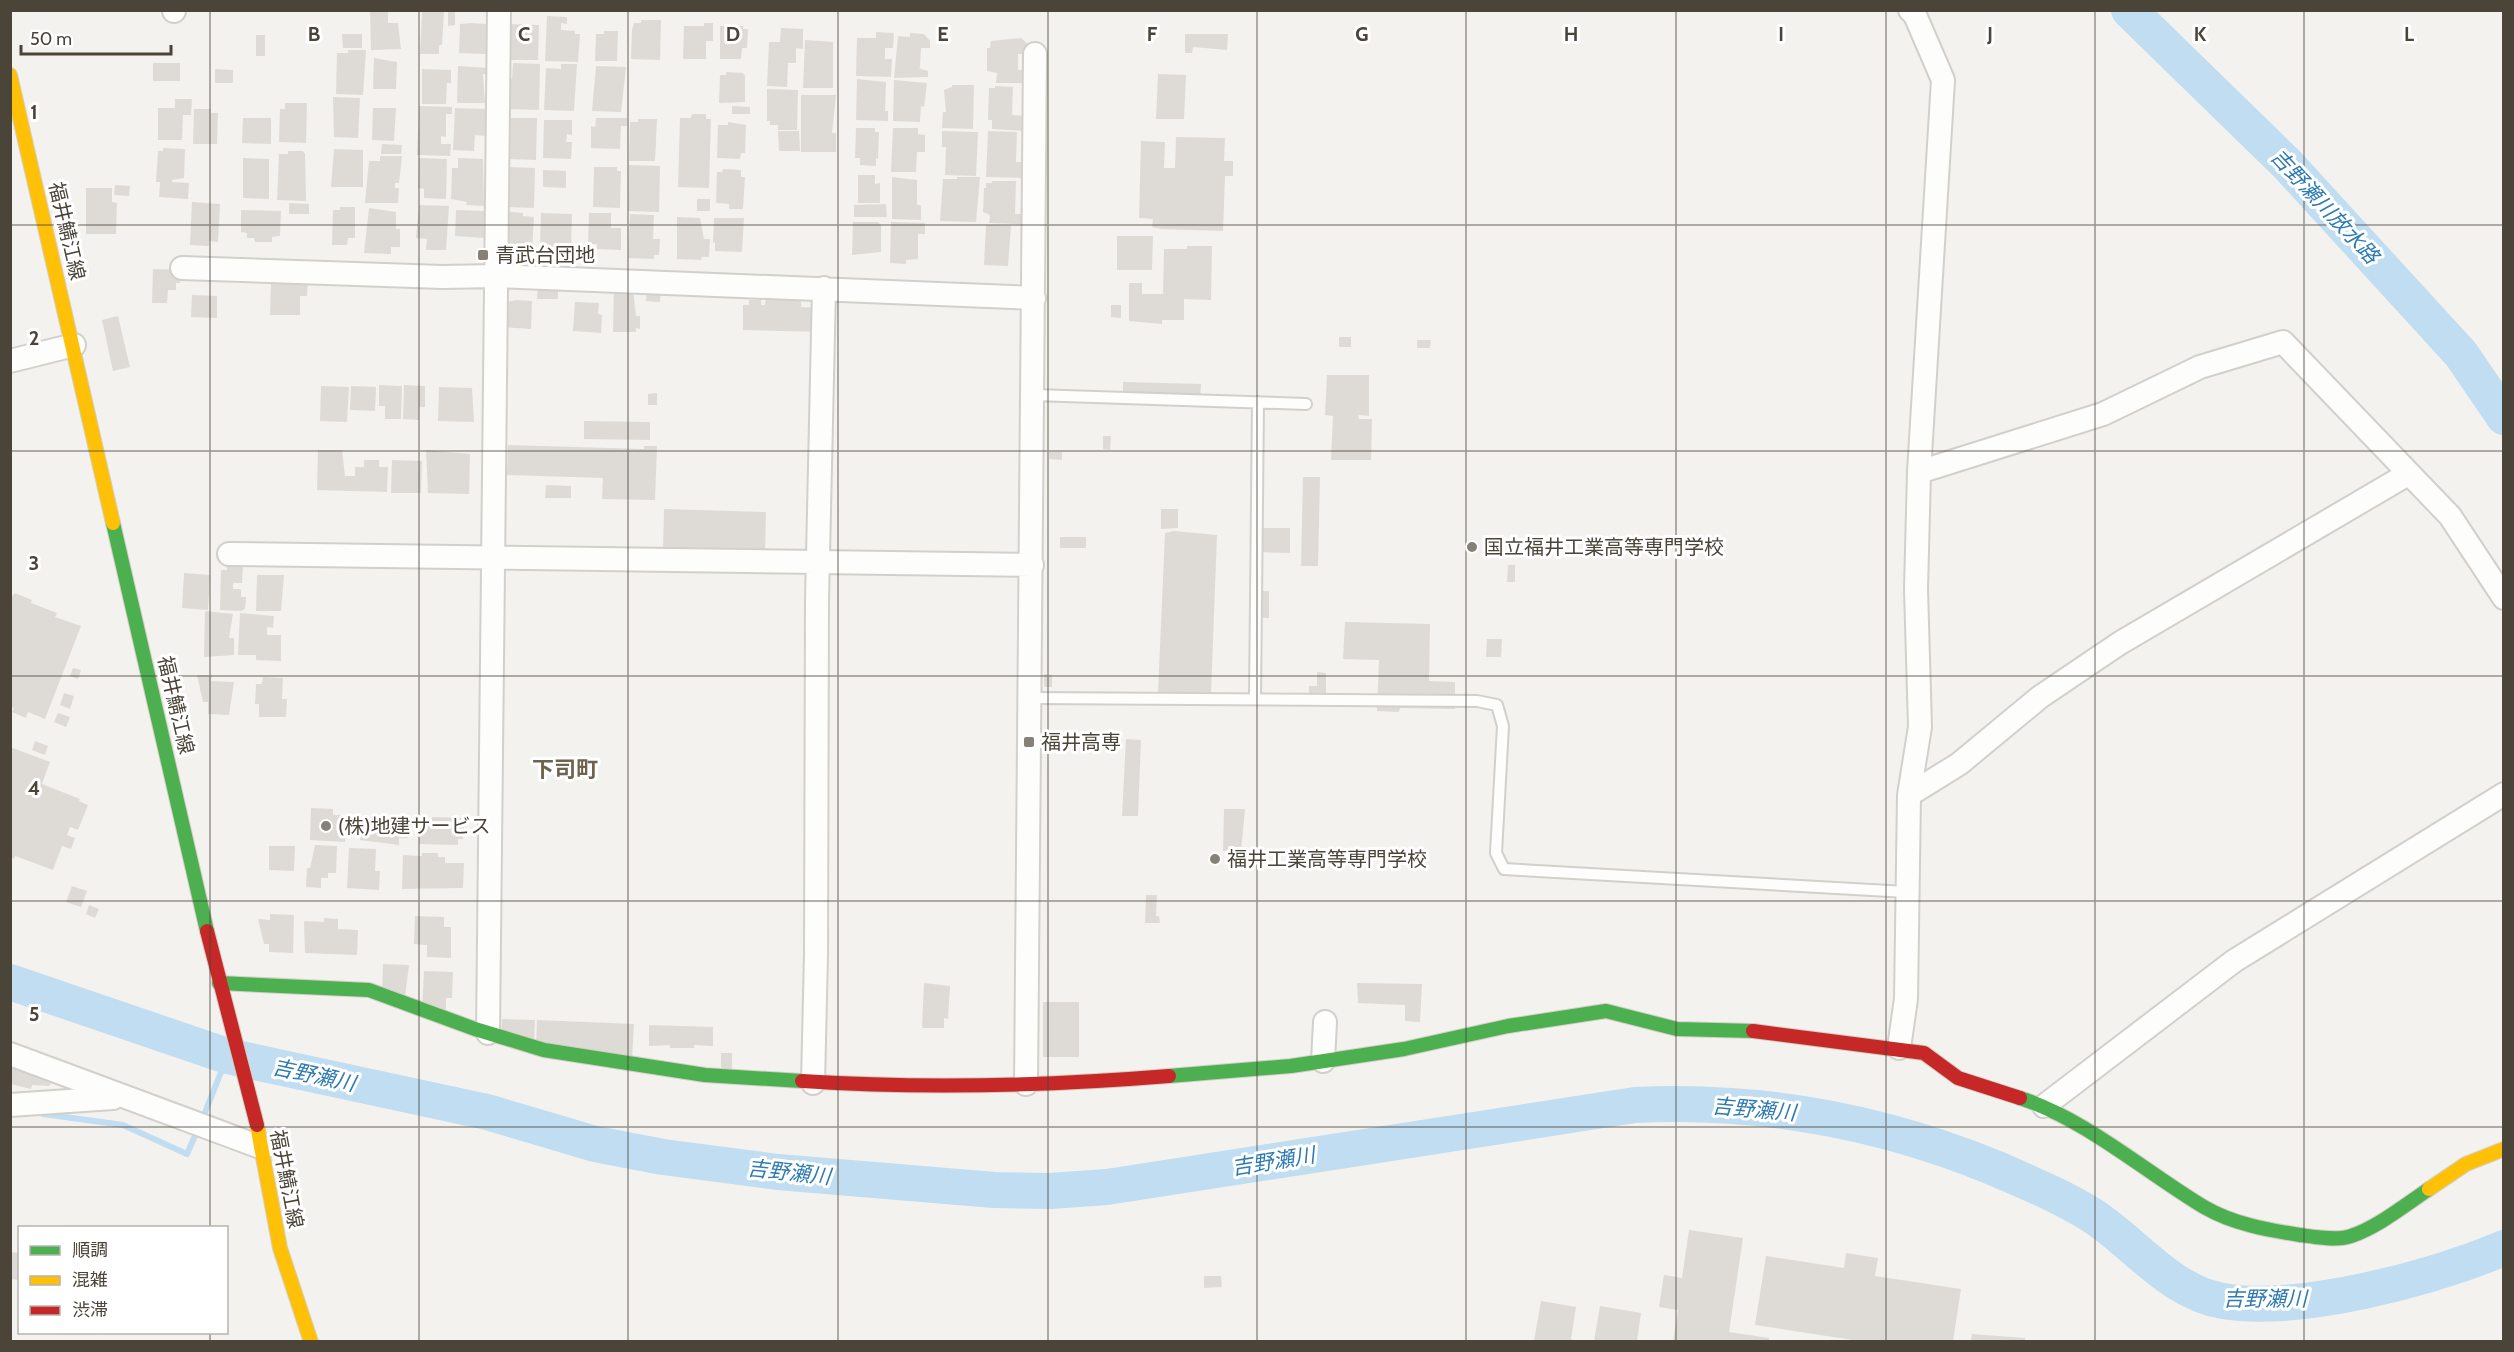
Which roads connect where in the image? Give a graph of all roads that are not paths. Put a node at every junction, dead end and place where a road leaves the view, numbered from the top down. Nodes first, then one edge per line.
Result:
1 (499, 10) edge
2 (1910, 10) edge
3 (1035, 54) dead end
4 (10, 75) edge
5 (182, 268) dead end
6 (497, 276) junction
7 (824, 288) junction
8 (1034, 298) junction
9 (74, 345) junction
10 (10, 361) edge
11 (1034, 395) junction
12 (1258, 402) junction
13 (1306, 404) dead end
14 (1919, 472) junction
15 (2408, 474) junction
16 (229, 554) dead end
17 (492, 558) junction
18 (820, 562) junction
19 (1032, 566) junction
20 (2504, 598) edge
21 (1030, 698) junction
22 (1255, 699) junction
23 (1910, 795) junction
24 (2504, 795) edge
25 (1907, 892) junction
26 (219, 983) junction
27 (1325, 1022) dead end
28 (488, 1033) junction
29 (1899, 1048) junction
30 (10, 1054) edge
31 (1323, 1061) junction
32 (813, 1083) junction
33 (1026, 1084) junction
34 (121, 1097) junction
35 (10, 1105) edge
36 (2044, 1106) junction
37 (263, 1148) junction
38 (2504, 1149) edge
39 (311, 1341) edge

1 - 6 street
2 - 14 street
3 - 8 street
4 - 9 street, 福井鯖江線
5 - 6 street
6 - 7 street
6 - 17 street
7 - 8 street
7 - 18 street
8 - 11 street
9 - 10 street
9 - 26 street, 福井鯖江線
11 - 12 lane
11 - 19 street
12 - 13 lane
12 - 22 lane
14 - 15 street
14 - 23 street
15 - 20 street
15 - 23 street
16 - 17 street
17 - 18 street
17 - 28 street
18 - 19 street
18 - 32 street
19 - 21 street
21 - 22 lane
21 - 33 street
22 - 25 lane
23 - 25 street
24 - 36 street
25 - 29 street
26 - 28 street
26 - 37 street, 福井鯖江線
27 - 31 street
28 - 32 street
29 - 31 street
29 - 36 street
30 - 34 street
31 - 33 street
32 - 33 street
34 - 35 street
34 - 37 street
36 - 38 street
37 - 39 street, 福井鯖江線

